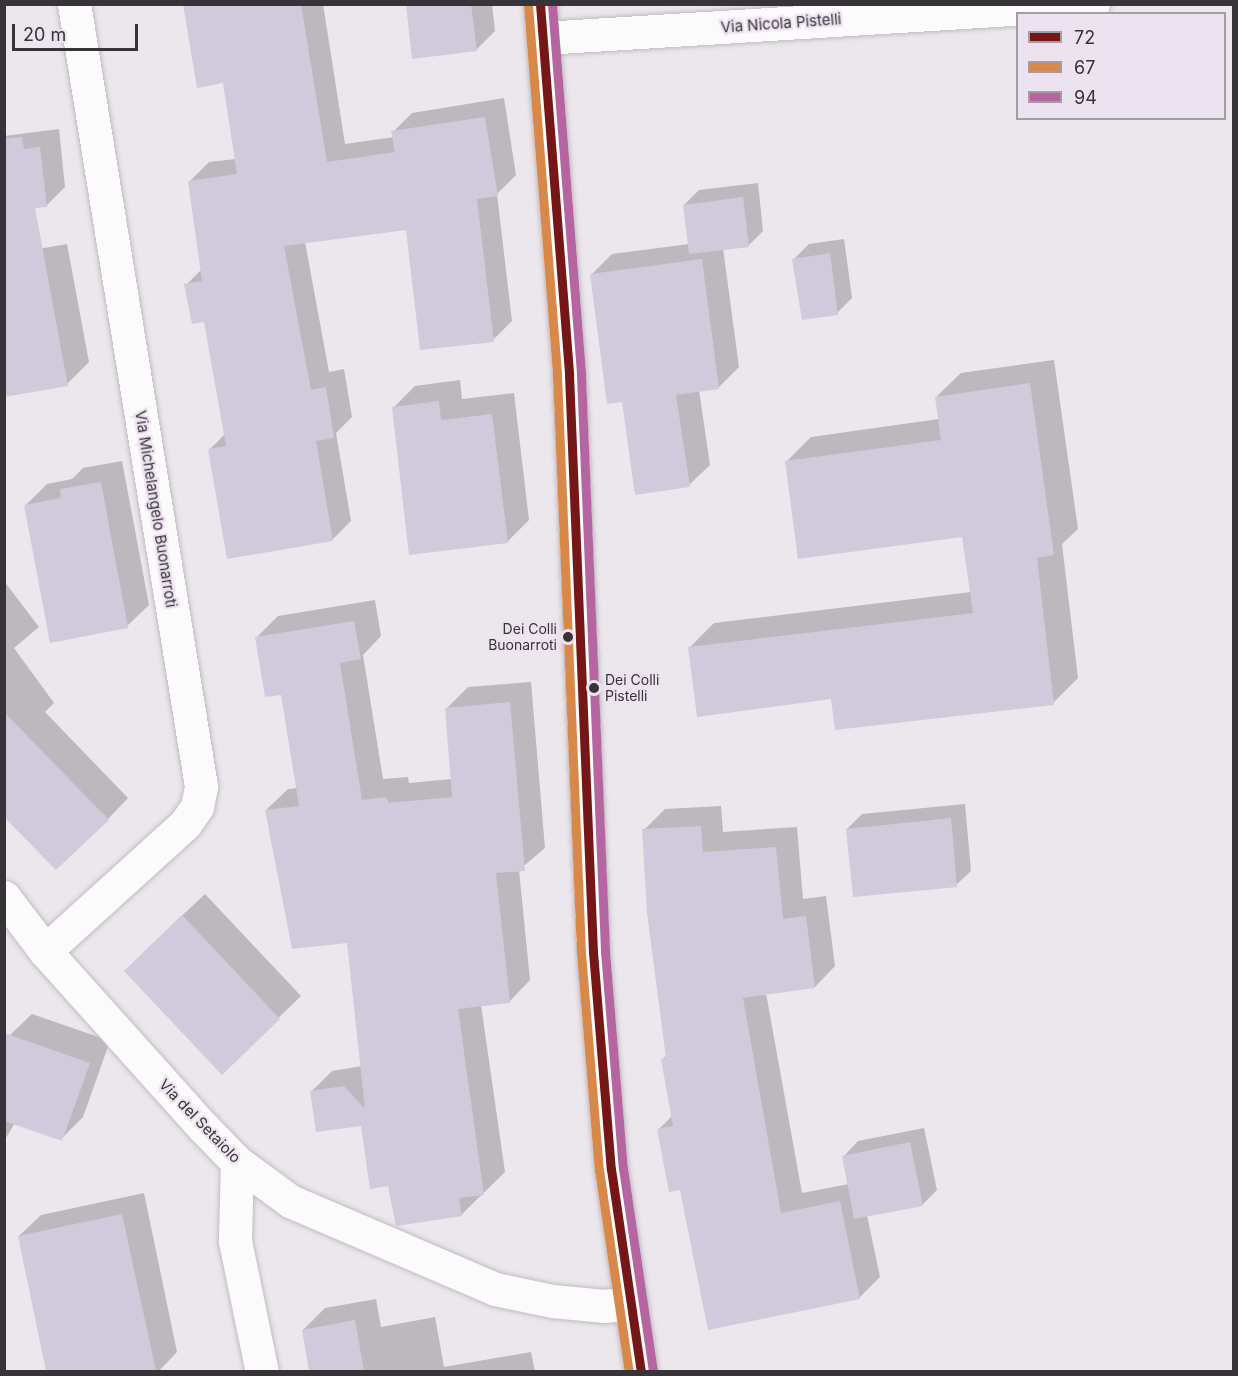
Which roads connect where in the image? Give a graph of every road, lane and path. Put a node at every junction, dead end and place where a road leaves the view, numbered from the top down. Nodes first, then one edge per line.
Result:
1 (74, 4) edge
2 (540, 4) edge
3 (1093, 4) edge
4 (1055, 5) edge
5 (543, 38) junction
6 (4, 897) edge
7 (45, 951) junction
8 (237, 1162) junction
9 (628, 1303) junction
10 (262, 1371) edge
11 (641, 1371) edge

1 - 7 street, Via Michelangelo Buonarroti
2 - 5 street
3 - 4 street, Via Nicola Pistelli
4 - 5 street, Via Nicola Pistelli
5 - 9 street
6 - 7 street, Via del Setaiolo
7 - 8 street, Via del Setaiolo
8 - 9 street, Via del Setaiolo
8 - 10 street
9 - 11 street

